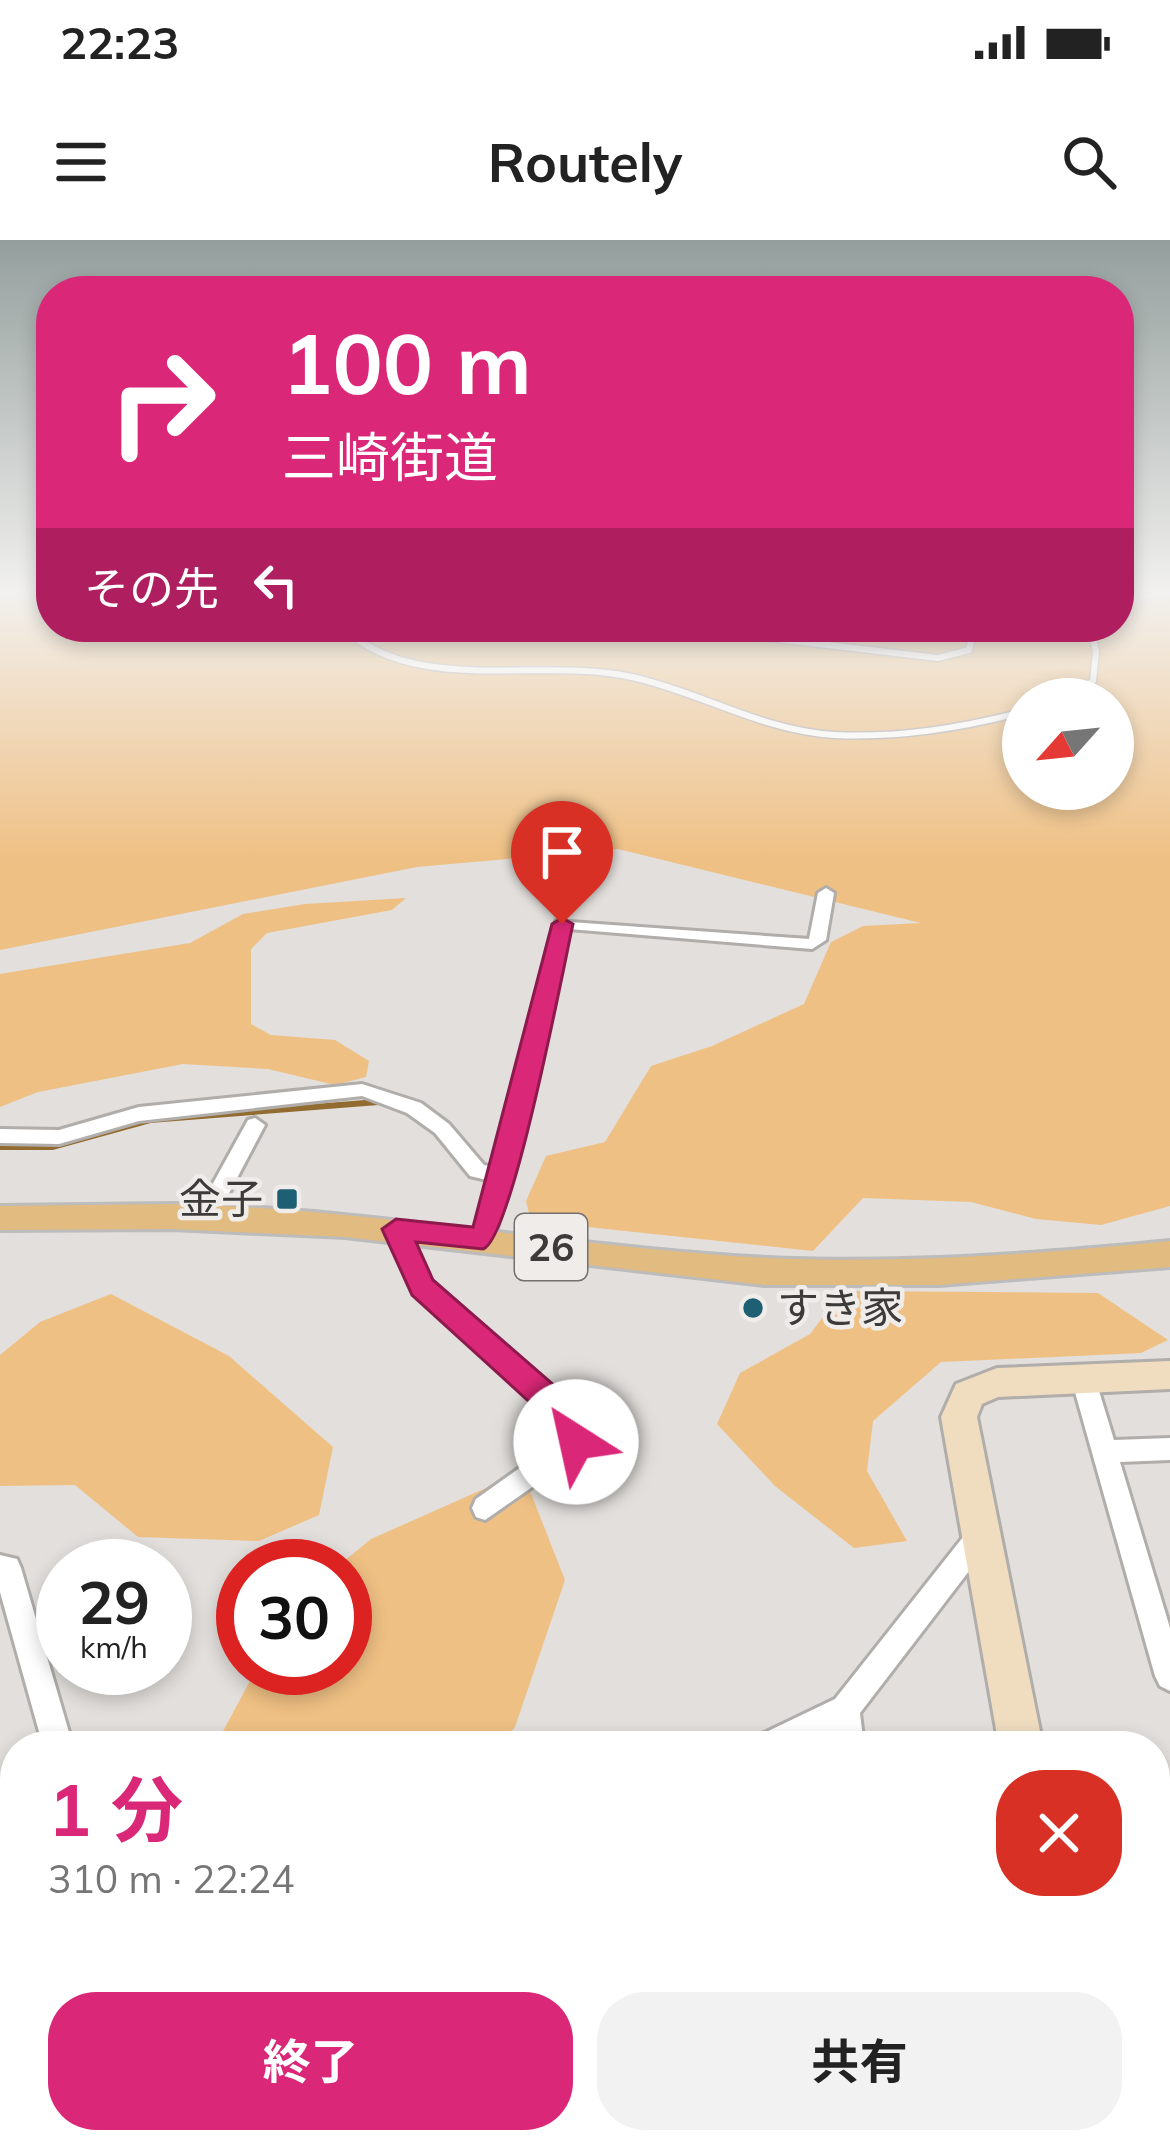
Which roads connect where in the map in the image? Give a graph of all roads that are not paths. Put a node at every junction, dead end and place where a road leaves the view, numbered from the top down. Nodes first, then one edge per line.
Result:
1 (646, 681) edge
2 (1002, 717) edge
3 (826, 893) dead end
4 (255, 1125) dead end
5 (0, 1136) edge
6 (503, 1176) junction
7 (206, 1216) junction
8 (0, 1218) edge
9 (396, 1229) junction
10 (483, 1238) junction
11 (1170, 1244) edge
12 (1170, 1254) edge
13 (1102, 1261) junction
14 (1170, 1375) edge
15 (1083, 1378) junction
16 (1170, 1449) edge
17 (1106, 1451) junction
18 (485, 1508) dead end
19 (984, 1531) junction
20 (0, 1568) edge
21 (1170, 1676) edge
22 (844, 1709) junction
23 (54, 1731) edge
24 (801, 1731) edge
25 (848, 1731) edge
26 (1018, 1731) edge

1 - 2 lane
3 - 6 street
4 - 7 street
5 - 6 street
6 - 10 street
7 - 8 main road, 26
7 - 9 main road, 26
9 - 10 main road, 26
9 - 18 street
10 - 13 main road, 26
11 - 13 main road, 26
12 - 13 main road, 26
14 - 15 street
15 - 17 street
15 - 19 street
16 - 17 street
17 - 21 street
19 - 22 street
19 - 26 street
20 - 23 street
22 - 24 street
22 - 25 street

